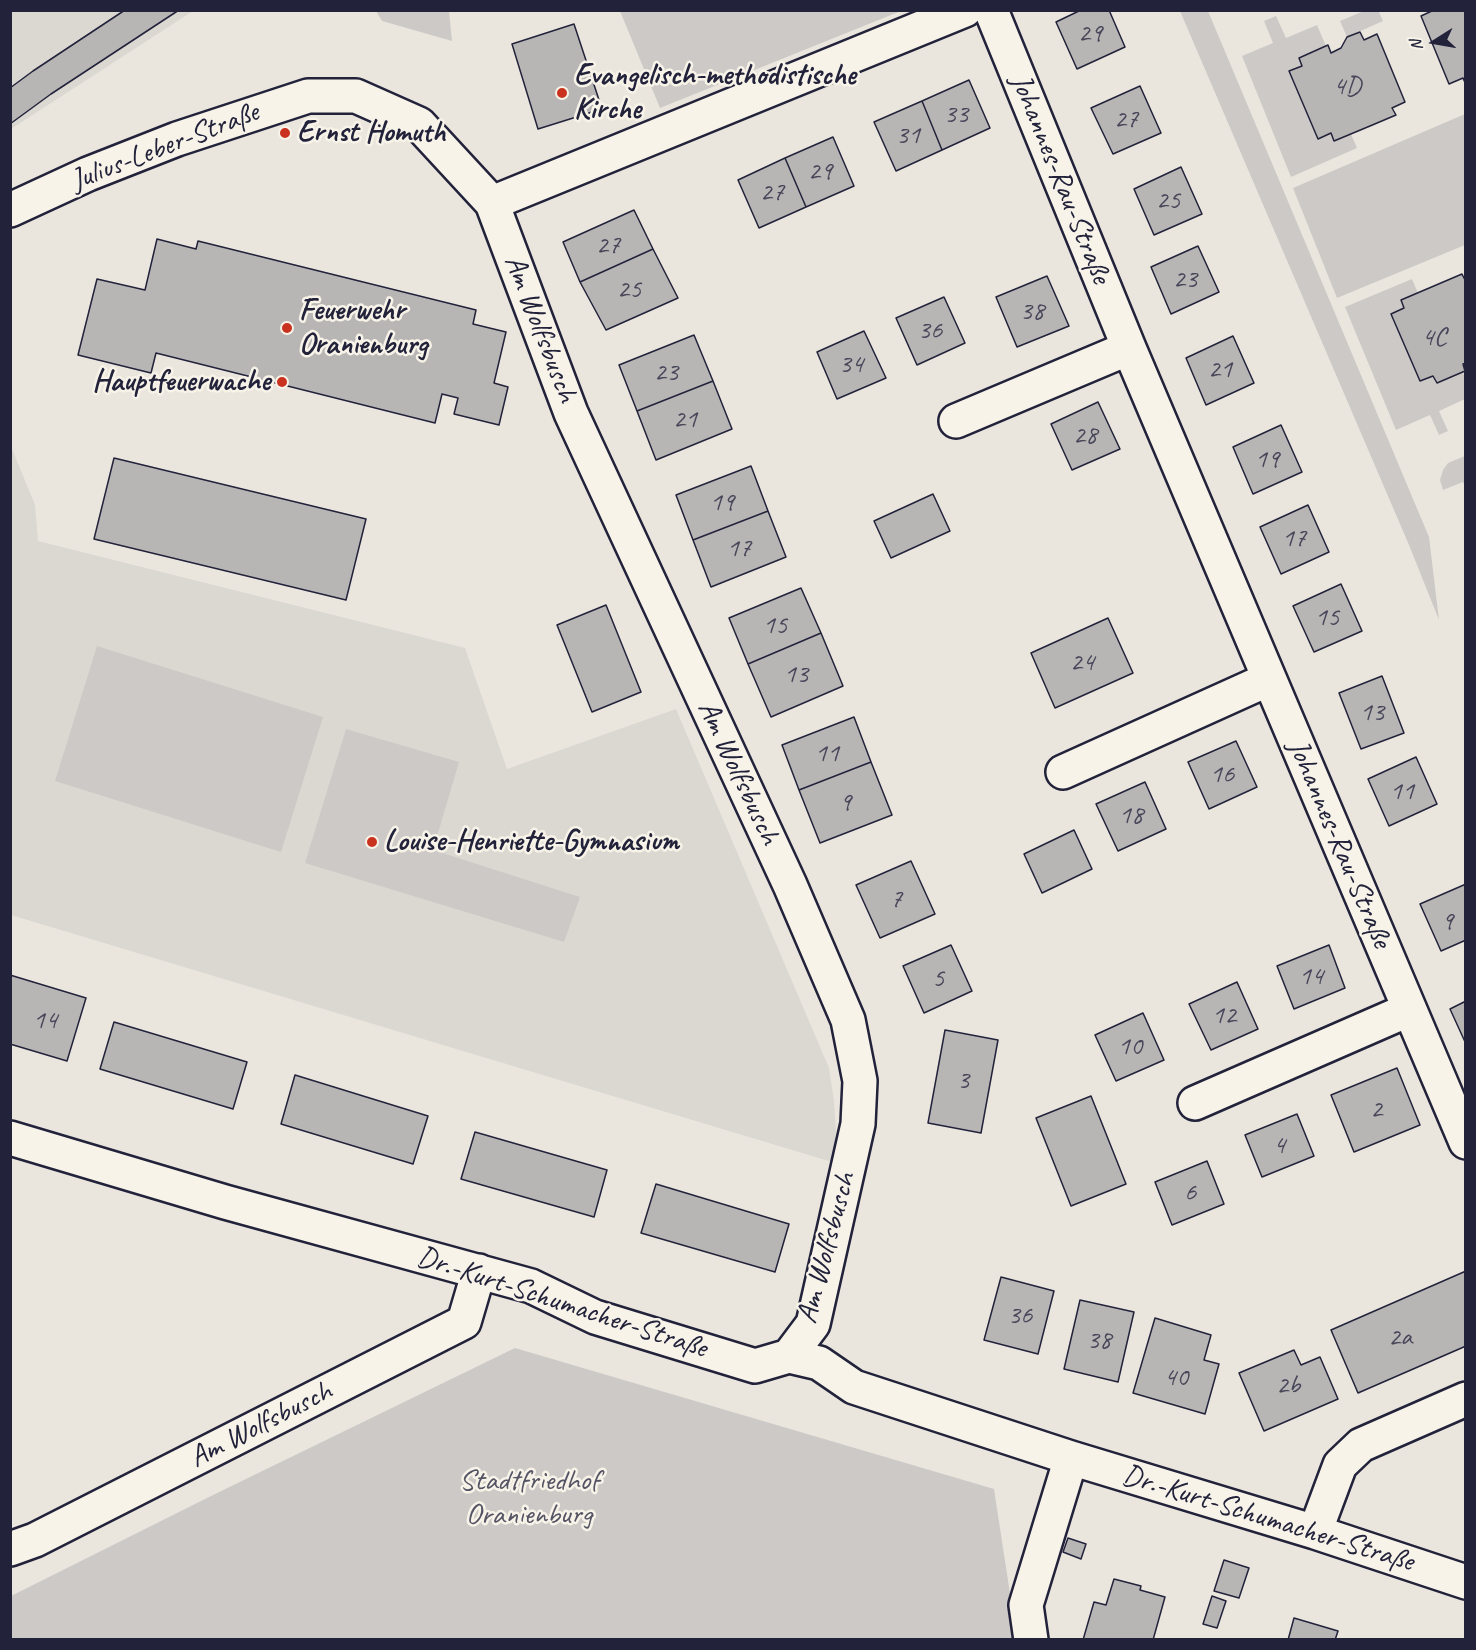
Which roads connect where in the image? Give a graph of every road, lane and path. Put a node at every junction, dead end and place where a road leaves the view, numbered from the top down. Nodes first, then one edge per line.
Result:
1 (965, 10) edge
2 (991, 10) edge
3 (492, 203) junction
4 (10, 210) edge
5 (1129, 348) junction
6 (956, 421) dead end
7 (1269, 679) junction
8 (1063, 772) dead end
9 (1408, 1010) junction
10 (1195, 1102) dead end
11 (10, 1138) edge
12 (1466, 1142) edge
13 (479, 1271) junction
14 (789, 1356) junction
15 (1466, 1399) edge
16 (1071, 1458) junction
17 (1315, 1532) junction
18 (10, 1549) edge
19 (1466, 1582) edge
20 (1031, 1640) edge

1 - 3 street
2 - 5 street, Johannes-Rau-Straße
3 - 4 street, Julius-Leber-Straße
3 - 14 street, Am Wolfsbusch
5 - 6 street
5 - 7 street, Johannes-Rau-Straße
7 - 8 street
7 - 9 street, Johannes-Rau-Straße
9 - 10 street
9 - 12 street, Johannes-Rau-Straße
11 - 13 street, Dr.-Kurt-Schumacher-Straße
13 - 14 street, Dr.-Kurt-Schumacher-Straße
13 - 18 street, Am Wolfsbusch
14 - 16 street, Dr.-Kurt-Schumacher-Straße
15 - 17 street
16 - 17 street, Dr.-Kurt-Schumacher-Straße
16 - 20 street
17 - 19 street, Dr.-Kurt-Schumacher-Straße

